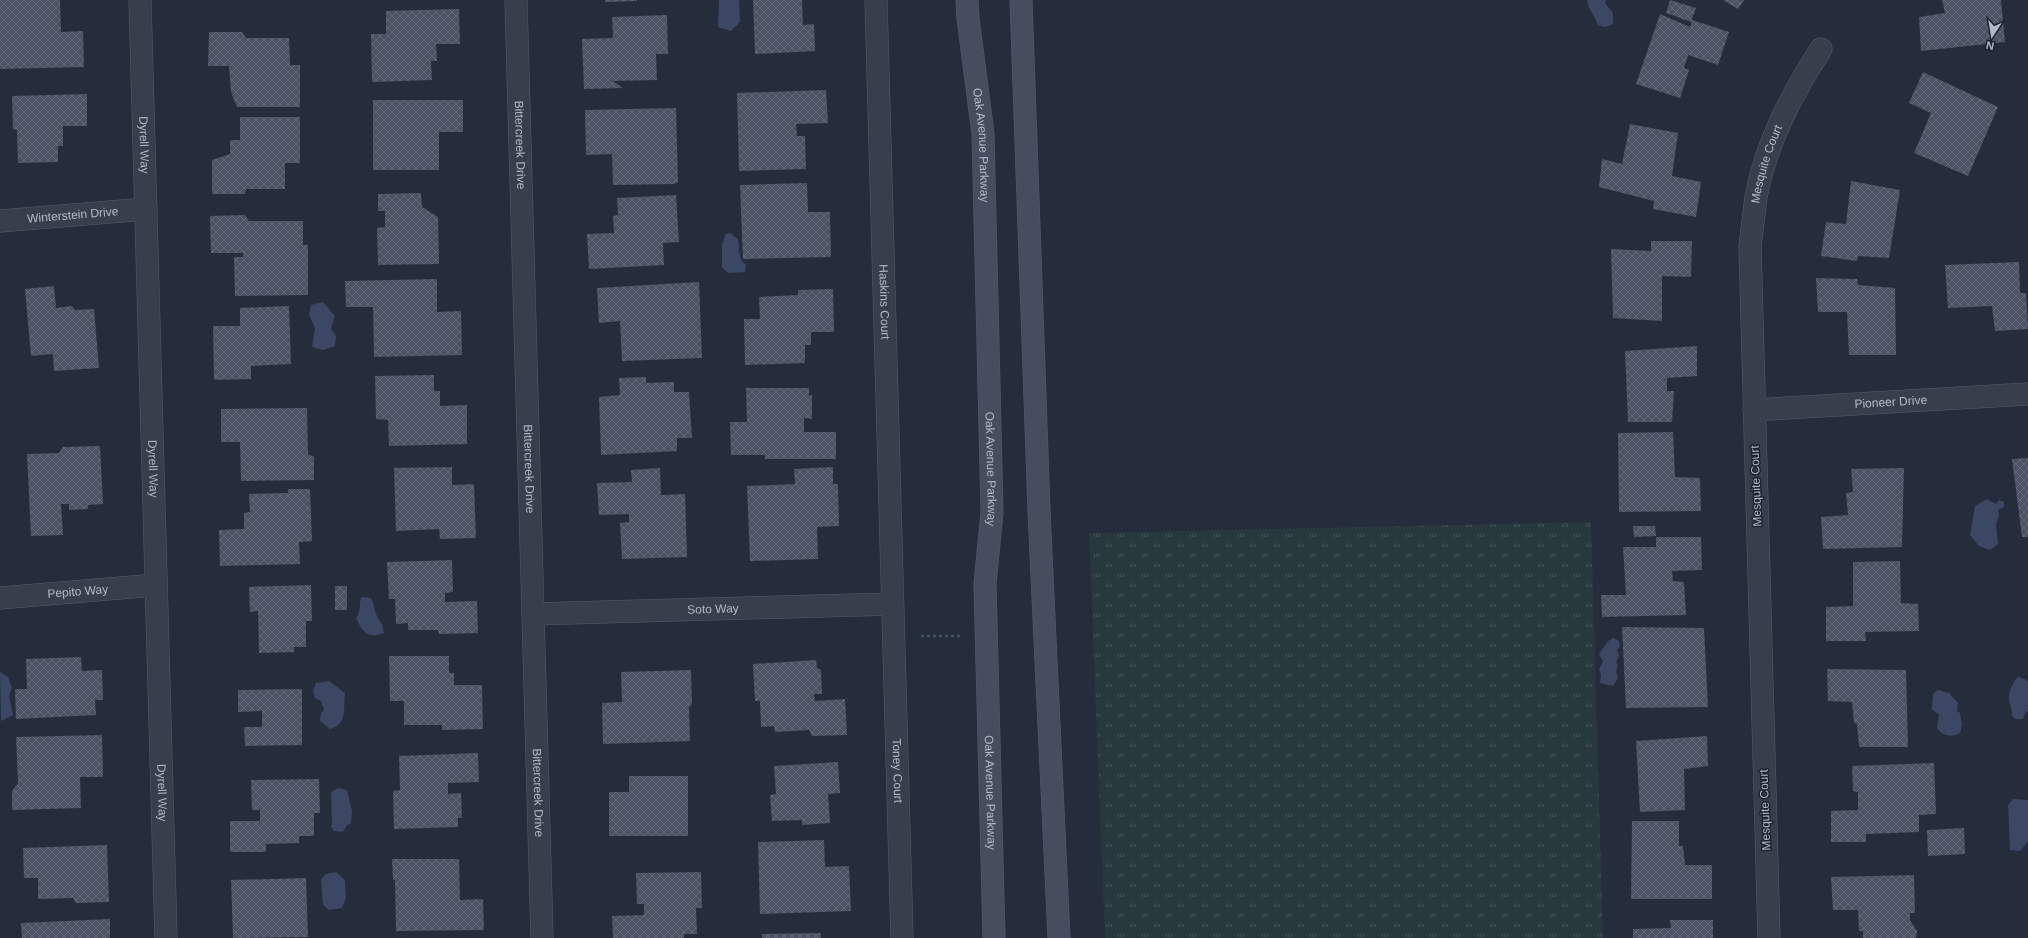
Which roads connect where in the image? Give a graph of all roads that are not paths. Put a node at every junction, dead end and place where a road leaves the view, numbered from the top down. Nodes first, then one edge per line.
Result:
1 (140, 0) edge
2 (516, 0) edge
3 (876, 0) edge
4 (967, 0) edge
5 (1021, 0) edge
6 (1821, 49) dead end
7 (146, 209) junction
8 (0, 221) edge
9 (2028, 394) edge
10 (1754, 410) junction
11 (156, 585) junction
12 (0, 598) edge
13 (892, 604) junction
14 (533, 614) junction
15 (166, 938) edge
16 (542, 938) edge
17 (902, 938) edge
18 (994, 938) edge
19 (1059, 938) edge
20 (1769, 938) edge

1 - 7 street, Dyrell Way
2 - 14 street, Bittercreek Drive
3 - 13 street, Haskins Court
4 - 18 street, Oak Avenue Parkway
5 - 19 street
6 - 10 street, Mesquite Court
7 - 8 street, Winterstein Drive
7 - 11 street, Dyrell Way
9 - 10 street, Pioneer Drive
10 - 20 street, Mesquite Court
11 - 12 street, Pepito Way
11 - 15 street, Dyrell Way
13 - 14 street, Soto Way
13 - 17 street, Toney Court
14 - 16 street, Bittercreek Drive

